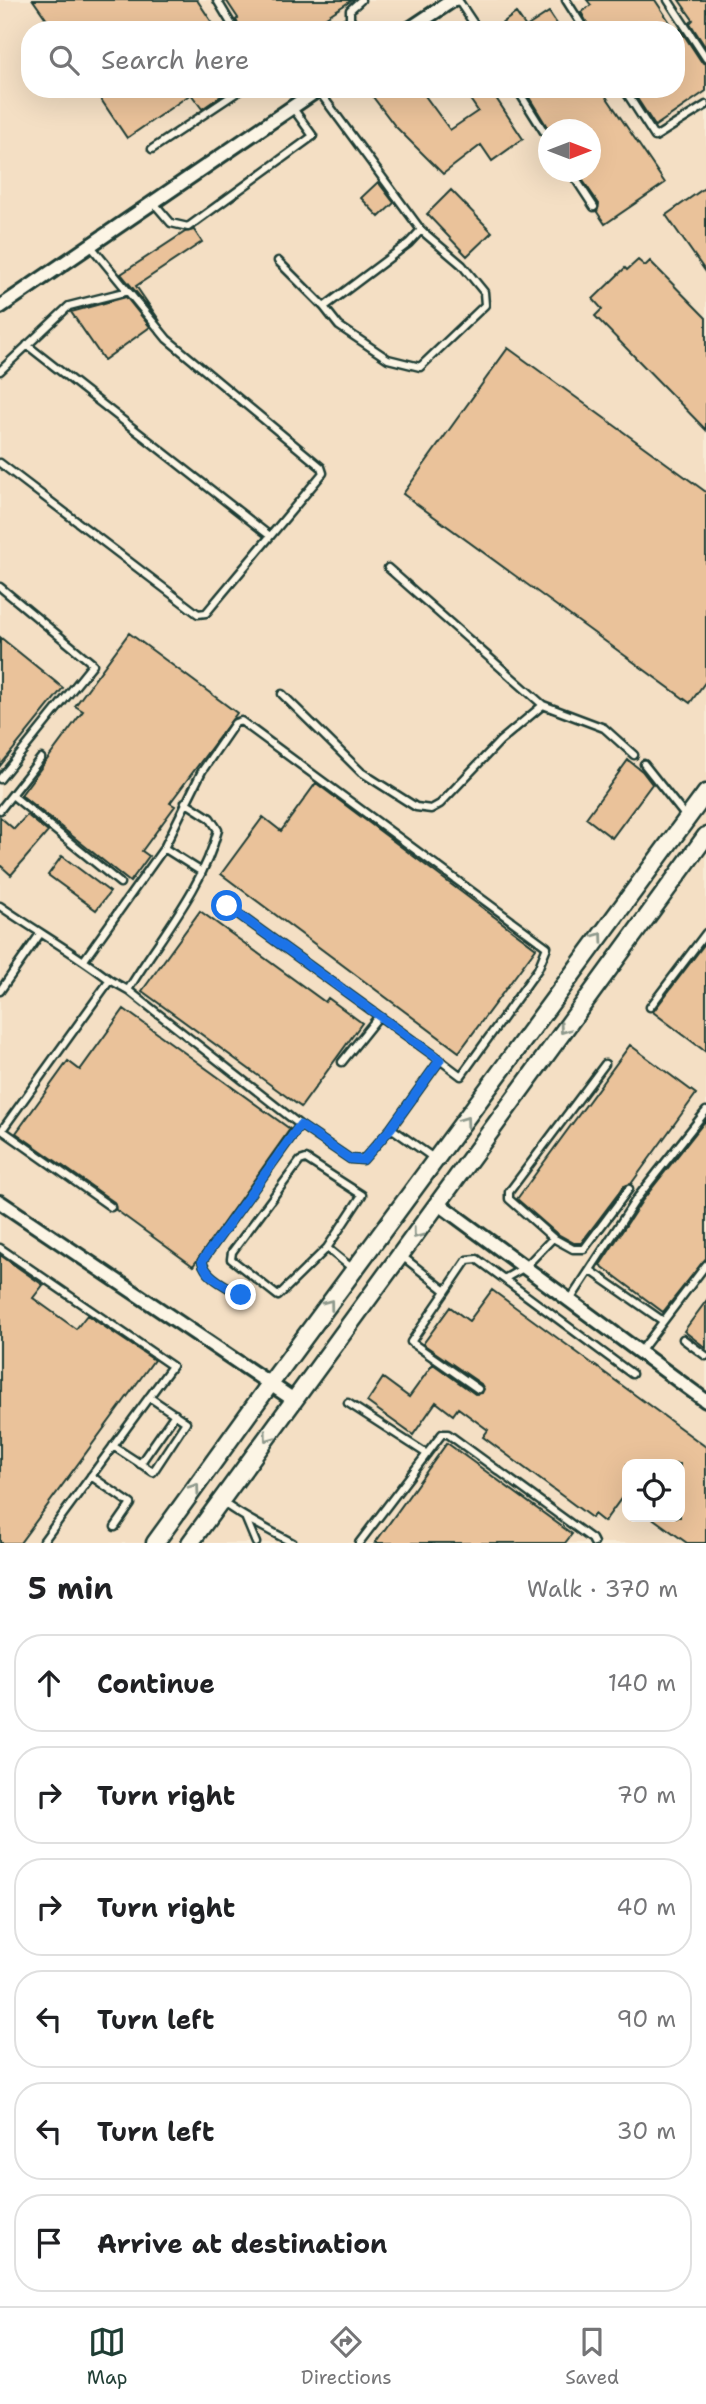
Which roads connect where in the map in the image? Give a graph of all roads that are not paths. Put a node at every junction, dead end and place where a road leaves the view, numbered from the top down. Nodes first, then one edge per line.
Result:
1 (217, 0) edge
2 (361, 0) edge
3 (453, 0) edge
4 (458, 0) edge
5 (566, 0) edge
6 (668, 0) edge
7 (350, 19) joint
8 (230, 21) edge
9 (347, 21) edge
10 (422, 21) edge
11 (472, 21) edge
12 (579, 21) edge
13 (682, 21) edge
14 (685, 26) edge
15 (706, 58) edge
16 (228, 98) edge
17 (306, 98) edge
18 (324, 98) edge
19 (523, 98) edge
20 (630, 98) edge
21 (706, 105) edge
22 (292, 107) junction
23 (538, 122) edge
24 (152, 149) dead end
25 (578, 182) edge
26 (153, 202) junction
27 (594, 207) dead end
28 (421, 230) junction
29 (90, 245) junction
30 (278, 261) dead end
31 (128, 291) junction
32 (0, 307) edge
33 (324, 307) junction
34 (27, 345) junction
35 (0, 371) edge
36 (0, 463) edge
37 (271, 536) junction
38 (388, 568) dead end
39 (0, 587) edge
40 (282, 694) dead end
41 (543, 705) junction
42 (634, 755) dead end
43 (41, 758) dead end
44 (644, 764) dead end
45 (0, 779) edge
46 (706, 793) edge
47 (12, 795) junction
48 (186, 802) junction
49 (0, 810) edge
50 (687, 818) junction
51 (706, 836) edge
52 (164, 848) junction
53 (202, 873) junction
54 (120, 883) dead end
55 (629, 896) junction
56 (0, 906) edge
57 (227, 906) dead end
58 (651, 911) junction
59 (706, 933) edge
60 (40, 934) junction
61 (84, 960) junction
62 (110, 980) junction
63 (128, 990) junction
64 (0, 991) edge
65 (650, 1007) dead end
66 (379, 1016) junction
67 (440, 1060) junction
68 (342, 1062) dead end
69 (605, 1064) dead end
70 (706, 1111) edge
71 (300, 1125) junction
72 (391, 1128) junction
73 (1, 1129) edge
74 (437, 1160) junction
75 (629, 1189) dead end
76 (0, 1202) edge
77 (439, 1204) junction
78 (111, 1207) dead end
79 (553, 1238) junction
80 (0, 1248) edge
81 (327, 1248) junction
82 (401, 1255) junction
83 (706, 1265) edge
84 (525, 1267) junction
85 (354, 1270) junction
86 (590, 1270) junction
87 (505, 1279) junction
88 (446, 1291) junction
89 (241, 1295) dead end
90 (570, 1300) junction
91 (663, 1321) junction
92 (683, 1339) dead end
93 (640, 1352) junction
94 (706, 1356) edge
95 (632, 1374) dead end
96 (270, 1384) junction
97 (478, 1389) dead end
98 (149, 1397) junction
99 (294, 1400) junction
100 (706, 1401) edge
101 (348, 1403) dead end
102 (175, 1414) junction
103 (113, 1446) junction
104 (427, 1454) junction
105 (140, 1464) junction
106 (91, 1476) junction
107 (221, 1501) junction
108 (246, 1519) junction
109 (115, 1527) dead end
110 (42, 1543) edge
111 (155, 1543) edge
112 (190, 1543) edge
113 (256, 1543) edge
114 (293, 1543) edge
115 (359, 1543) edge
116 (594, 1543) edge

1 - 8 lane
2 - 7 lane
3 - 10 street
4 - 11 lane
5 - 12 lane
6 - 13 lane
7 - 9 lane
14 - 15 lane
16 - 24 lane
17 - 22 street
18 - 28 lane
19 - 23 lane
20 - 21 lane
22 - 26 street
22 - 26 lane
25 - 27 lane
26 - 29 street
28 - 33 lane
28 - 33 lane
29 - 31 lane
29 - 32 street
30 - 33 lane
31 - 34 lane
31 - 37 lane
34 - 35 lane
34 - 37 lane
36 - 37 lane
38 - 41 lane
39 - 45 lane
40 - 41 lane
41 - 42 lane
43 - 47 lane
44 - 50 lane
46 - 50 street
47 - 49 lane
47 - 54 lane
48 - 52 lane
48 - 53 lane
48 - 67 lane
50 - 55 street
51 - 58 street
52 - 53 lane
52 - 61 lane
53 - 63 lane
55 - 58 street
74 -> 55 street
56 - 60 lane
57 - 66 lane
58 -> 77 street
59 - 65 lane
60 - 61 lane
60 - 64 lane
61 - 62 lane
62 - 63 lane
62 - 73 lane
63 - 71 lane
66 - 67 lane
66 - 68 lane
67 - 72 lane
69 - 79 lane
70 - 86 lane
71 - 72 lane
71 - 89 lane
72 - 74 lane
73 - 78 lane
74 - 85 street
75 - 79 lane
76 - 96 street
77 -> 82 street
77 - 84 street
79 - 84 lane
80 - 98 lane
81 - 81 lane
81 - 85 lane
82 - 88 lane
82 - 99 street
83 - 91 lane
84 - 87 lane
84 - 90 street
96 -> 85 street
86 - 90 lane
86 - 91 lane
87 - 88 lane
87 - 95 lane
88 - 97 lane
90 - 93 street
91 - 93 lane
92 - 94 lane
93 - 100 street
96 - 99 street
111 -> 96 street
98 - 102 lane
98 - 103 lane
99 -> 107 street
101 - 104 lane
102 - 105 lane
102 - 105 lane
103 - 105 lane
103 - 106 lane
104 - 115 lane
104 - 116 lane
106 - 109 lane
106 - 110 lane
107 - 108 lane
107 - 112 street
108 - 113 lane
108 - 114 lane

